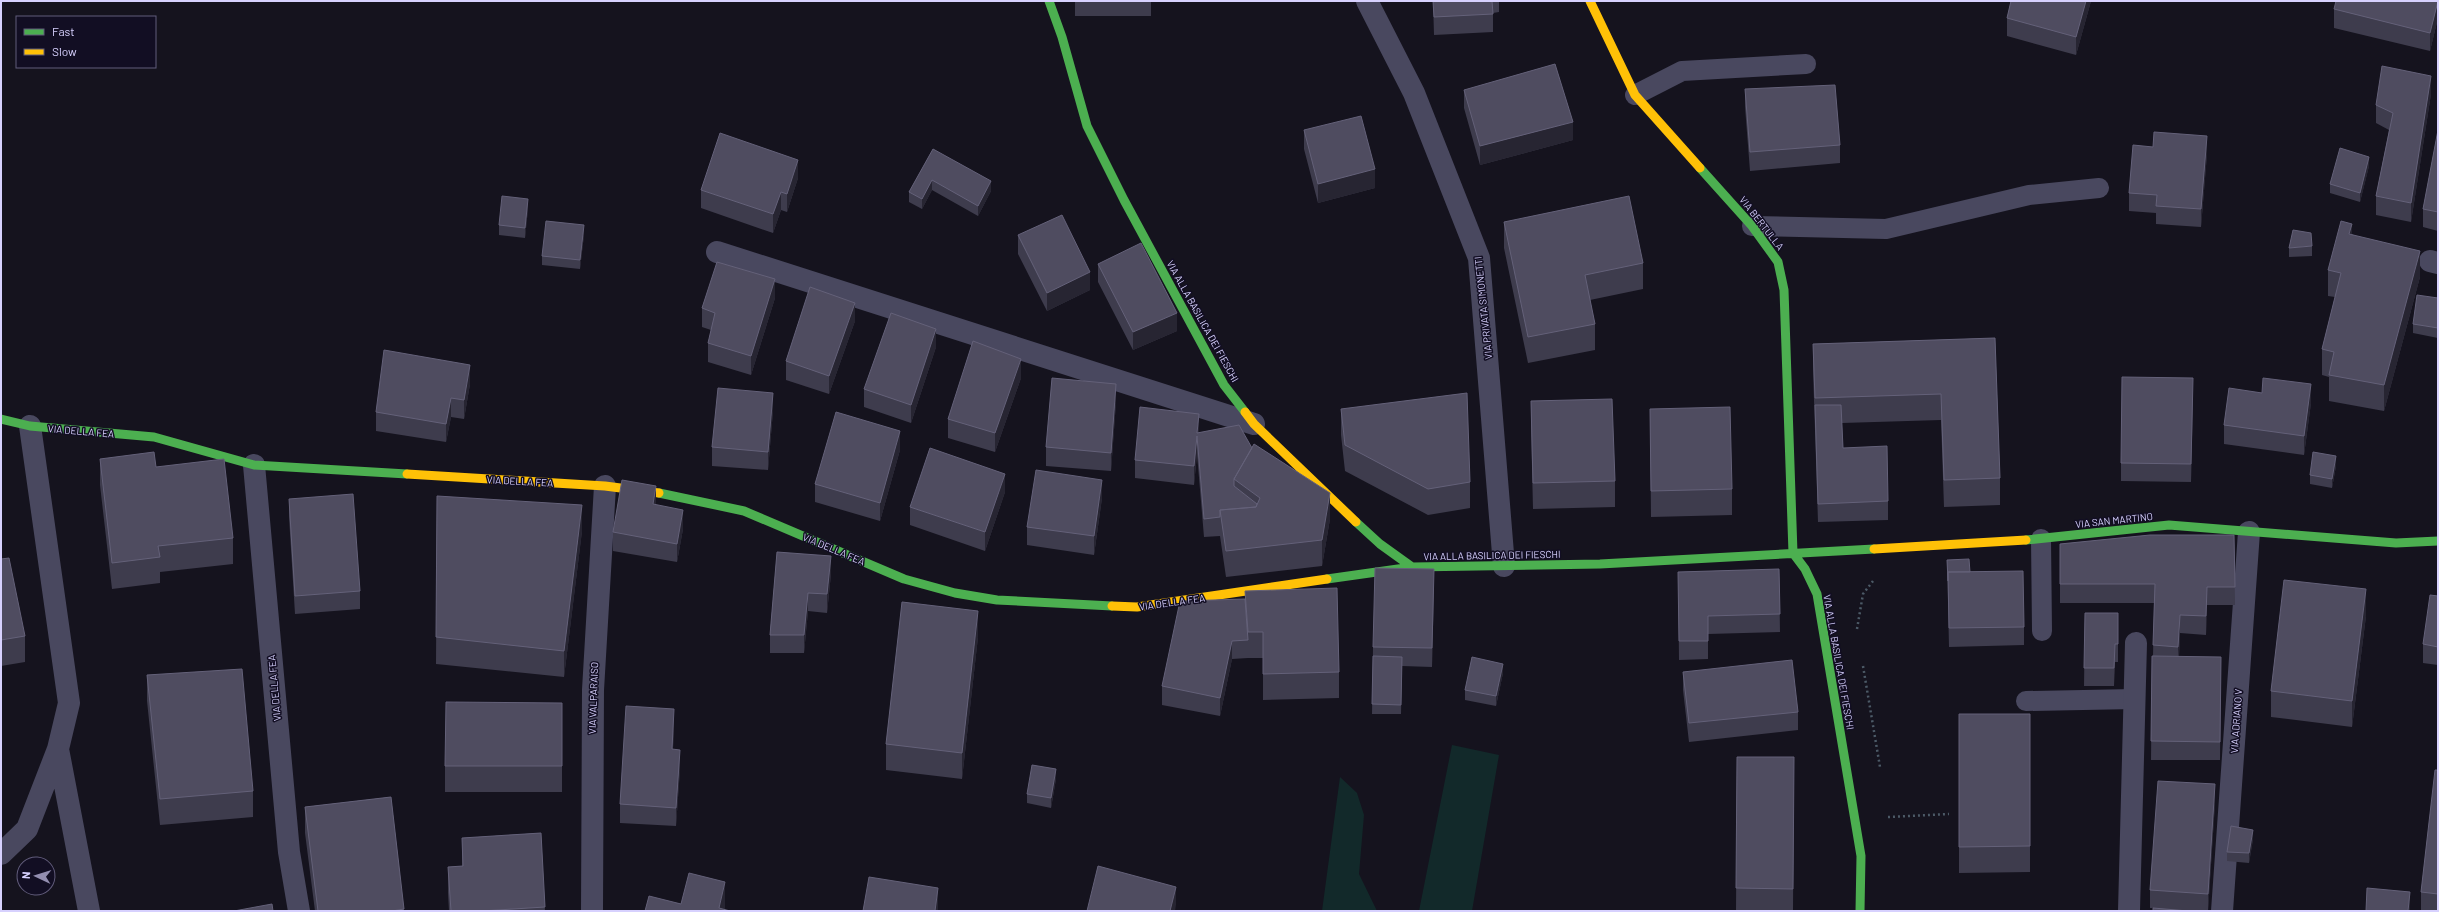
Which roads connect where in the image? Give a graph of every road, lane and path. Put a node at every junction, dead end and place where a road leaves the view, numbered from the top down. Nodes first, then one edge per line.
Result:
1 (1049, 1) edge
2 (1367, 1) edge
3 (1590, 1) edge
4 (1806, 64) dead end
5 (1635, 95) junction
6 (2099, 188) dead end
7 (1752, 226) junction
8 (716, 252) dead end
9 (1, 419) edge
10 (1254, 424) junction
11 (30, 426) junction
12 (254, 465) junction
13 (604, 486) junction
14 (2250, 532) junction
15 (2041, 539) junction
16 (2438, 541) edge
17 (1793, 553) junction
18 (1504, 566) junction
19 (1412, 567) junction
20 (1877, 576) dead end
21 (2042, 631) dead end
22 (1857, 634) dead end
23 (2136, 643) dead end
24 (1862, 662) dead end
25 (2135, 699) junction
26 (2026, 701) dead end
27 (58, 749) junction
28 (1880, 769) dead end
29 (1887, 809) dead end
30 (1949, 814) dead end
31 (1888, 816) junction
32 (1888, 824) dead end
33 (1, 854) edge
34 (89, 911) edge
35 (299, 911) edge
36 (592, 911) edge
37 (1860, 911) edge
38 (2129, 911) edge
39 (2222, 911) edge

1 - 10 street, VIA ALLA BASILICA DEI FIESCHI
2 - 18 street, VIA PRIVATA SIMONETTI
3 - 5 street, VIA BERTULLA
4 - 5 lane
5 - 7 street, VIA BERTULLA
6 - 7 lane
7 - 17 street, VIA BERTULLA
8 - 10 street
9 - 11 street, VIA DELLA FEA
10 - 19 street, VIA ALLA BASILICA DEI FIESCHI
11 - 12 street, VIA DELLA FEA
11 - 27 street
12 - 13 street, VIA DELLA FEA
12 - 35 street, VIA DELLA FEA
13 - 19 street, VIA DELLA FEA
13 - 36 street, VIA VALPARAISO
14 - 15 street, VIA SAN MARTINO
14 - 16 street, VIA SAN MARTINO
14 - 39 street, VIA ADRIANO V
15 - 17 street, VIA SAN MARTINO
15 - 21 lane
17 - 18 street, VIA ALLA BASILICA DEI FIESCHI
17 - 37 street, VIA ALLA BASILICA DEI FIESCHI
18 - 19 street, VIA ALLA BASILICA DEI FIESCHI
20 - 22 path
23 - 25 street
24 - 28 path
25 - 26 lane
25 - 38 street
27 - 33 street
27 - 34 street
29 - 31 path
30 - 31 path
31 - 32 path

